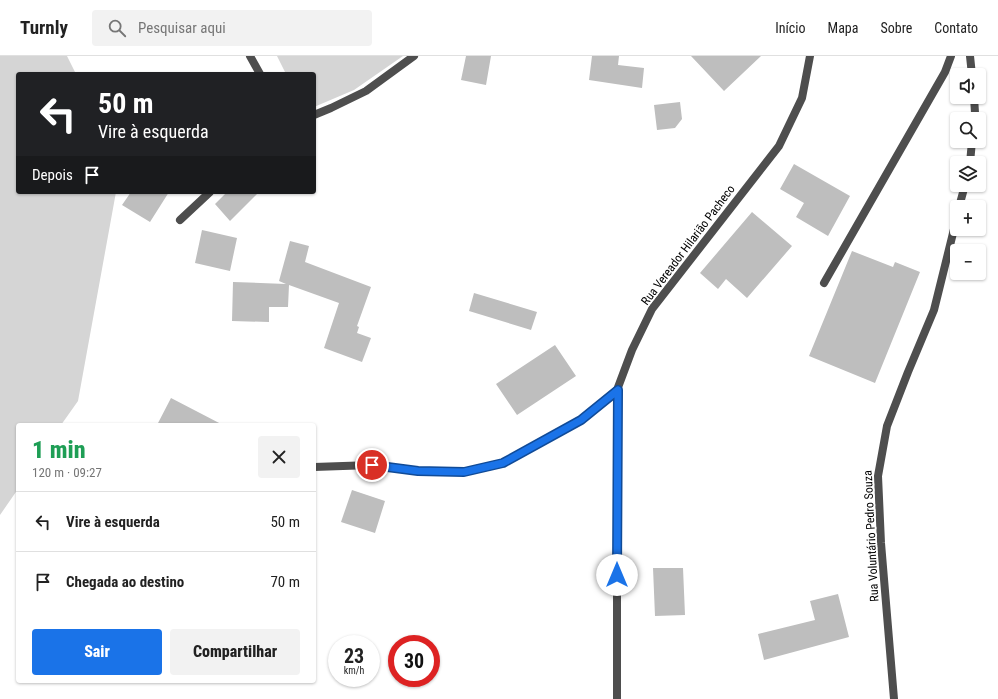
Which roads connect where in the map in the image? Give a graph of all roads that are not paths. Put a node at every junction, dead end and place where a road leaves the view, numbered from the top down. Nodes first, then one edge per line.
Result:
1 (250, 56) edge
2 (414, 56) edge
3 (810, 56) edge
4 (951, 56) edge
5 (970, 56) edge
6 (971, 68) edge
7 (259, 72) edge
8 (316, 114) edge
9 (208, 194) edge
10 (180, 220) dead end
11 (952, 236) edge
12 (824, 283) dead end
13 (618, 390) junction
14 (316, 467) edge
15 (617, 699) edge
16 (894, 699) edge

1 - 7 street
2 - 8 street
3 - 13 street, Rua Vereador Hilarião Pacheco
4 - 12 street
5 - 6 street
9 - 10 street
11 - 16 street, Rua Voluntário Pedro Souza
13 - 14 street
13 - 15 street, Rua Vereador Hilarião Pacheco

